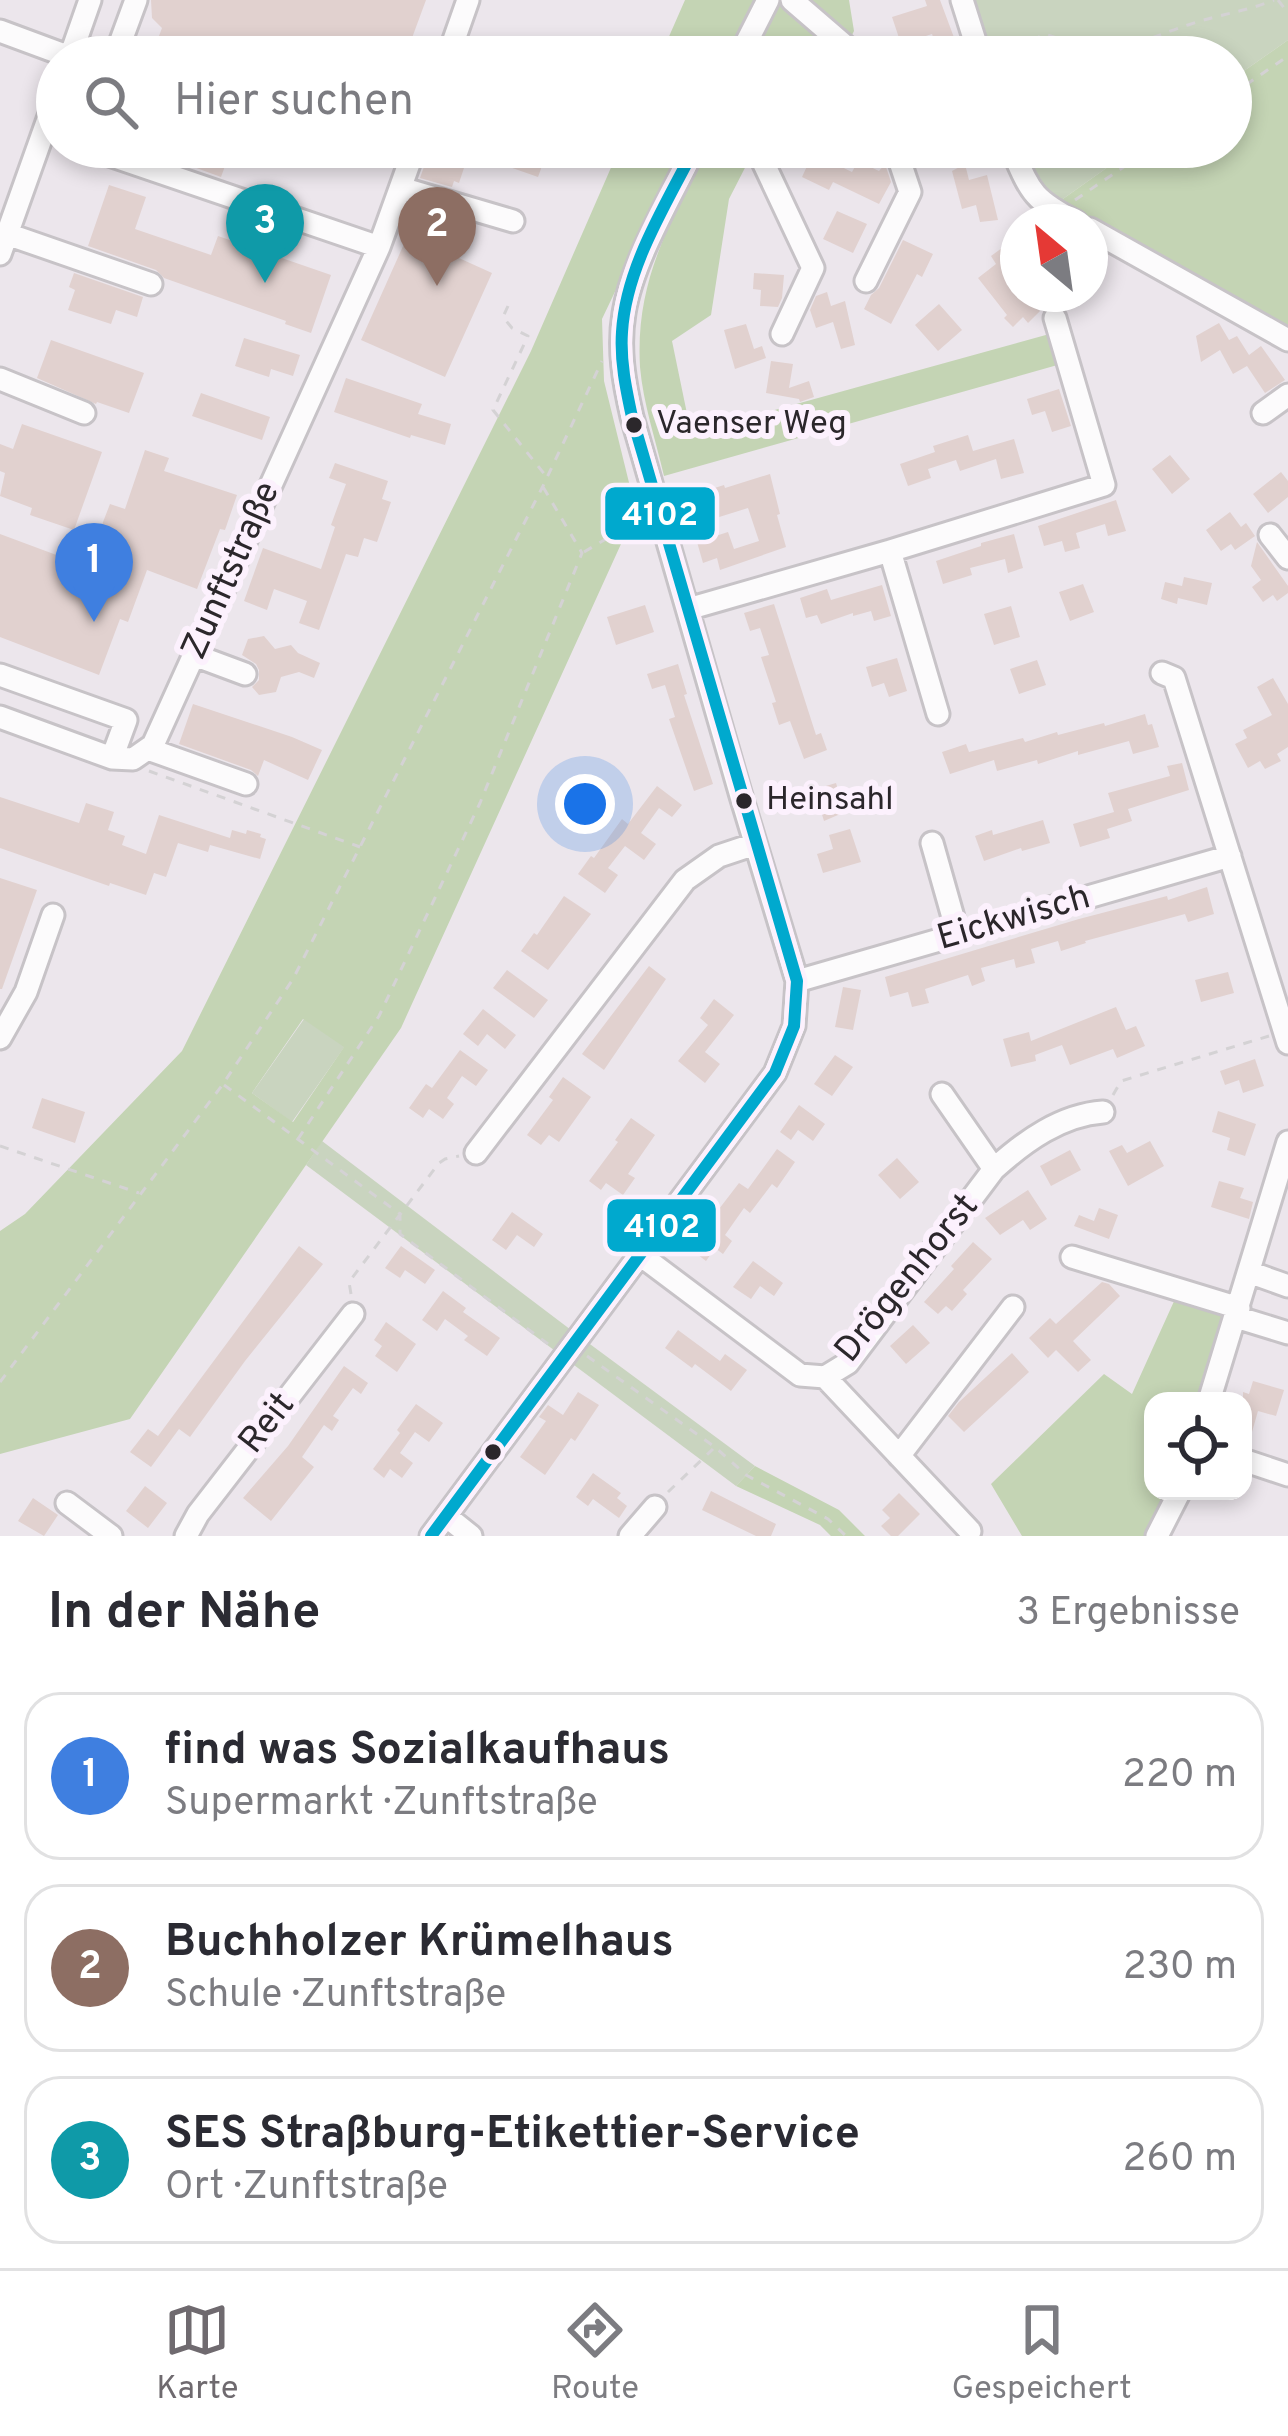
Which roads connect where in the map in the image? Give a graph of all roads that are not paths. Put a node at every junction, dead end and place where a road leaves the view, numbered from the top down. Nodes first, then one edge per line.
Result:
1 (90, 0) edge
2 (136, 0) edge
3 (468, 0) edge
4 (768, 0) edge
5 (792, 0) edge
6 (962, 0) edge
7 (0, 31) edge
8 (77, 36) edge
9 (123, 36) edge
10 (455, 36) edge
11 (750, 36) edge
12 (834, 36) edge
13 (973, 36) edge
14 (36, 44) edge
15 (36, 168) edge
16 (148, 168) edge
17 (407, 168) edge
18 (685, 168) edge
19 (766, 168) edge
20 (902, 168) edge
21 (1021, 168) edge
22 (400, 188) junction
23 (1042, 204) edge
24 (513, 220) dead end
25 (1108, 240) edge
26 (4, 244) edge
27 (380, 247) junction
28 (866, 281) dead end
29 (152, 284) dead end
30 (1055, 318) dead end
31 (782, 334) dead end
32 (1288, 340) edge
33 (0, 379) edge
34 (1288, 395) edge
35 (84, 413) dead end
36 (1263, 413) dead end
37 (1270, 535) dead end
38 (890, 551) junction
39 (1288, 558) edge
40 (688, 609) junction
41 (194, 655) junction
42 (1162, 673) dead end
43 (245, 674) dead end
44 (0, 675) edge
45 (938, 714) dead end
46 (0, 717) edge
47 (131, 755) junction
48 (246, 784) dead end
49 (932, 843) dead end
50 (755, 844) junction
51 (1230, 856) junction
52 (53, 915) dead end
53 (958, 935) junction
54 (797, 981) junction
55 (1286, 1037) edge
56 (0, 1038) edge
57 (942, 1094) dead end
58 (1103, 1112) road end
59 (1288, 1142) edge
60 (476, 1153) road end
61 (994, 1169) junction
62 (639, 1254) junction
63 (1072, 1257) dead end
64 (1250, 1272) junction
65 (1288, 1286) edge
66 (1013, 1307) dead end
67 (1237, 1312) junction
68 (352, 1314) road end
69 (1288, 1333) edge
70 (825, 1377) junction
71 (1212, 1392) edge
72 (899, 1456) junction
73 (1252, 1463) edge
74 (1288, 1475) edge
75 (1175, 1500) edge
76 (67, 1503) dead end
77 (655, 1507) road end
78 (446, 1516) junction
79 (970, 1531) dead end
80 (111, 1536) edge
81 (186, 1536) edge
82 (431, 1536) edge
83 (472, 1536) edge
84 (630, 1536) edge
85 (1157, 1536) edge

1 - 8 street
2 - 9 street
3 - 10 street
4 - 11 street
5 - 12 street
6 - 13 street
7 - 14 street
15 - 26 street
16 - 27 street
17 - 22 street, Zunftstraße
18 - 40 street
19 - 31 street
20 - 28 street
21 - 23 street
22 - 24 street
22 - 27 street, Zunftstraße
25 - 32 street
26 - 29 street
27 - 41 street, Zunftstraße
30 - 38 street
33 - 35 street
34 - 36 street
37 - 39 street
38 - 40 street
38 - 45 street
40 - 50 street
41 - 43 street
41 - 47 street, Zunftstraße
42 - 51 street
44 - 47 street
46 - 47 street
47 - 48 street
49 - 53 street
50 - 54 street
50 - 60 street
51 - 53 street, Eickwisch
51 - 55 street
52 - 56 street
53 - 54 street, Eickwisch
54 - 62 street
57 - 61 street, Drögenhorst
58 - 61 street, Drögenhorst
59 - 64 street
61 - 70 street, Drögenhorst
62 - 70 street, Drögenhorst
62 - 78 street
63 - 67 street
64 - 65 street
64 - 67 street
66 - 72 street
67 - 69 street
67 - 71 street
68 - 81 street, Reit
70 - 72 street
72 - 79 street
73 - 74 street
75 - 85 street
76 - 80 street
77 - 84 street
78 - 82 street
78 - 83 street

